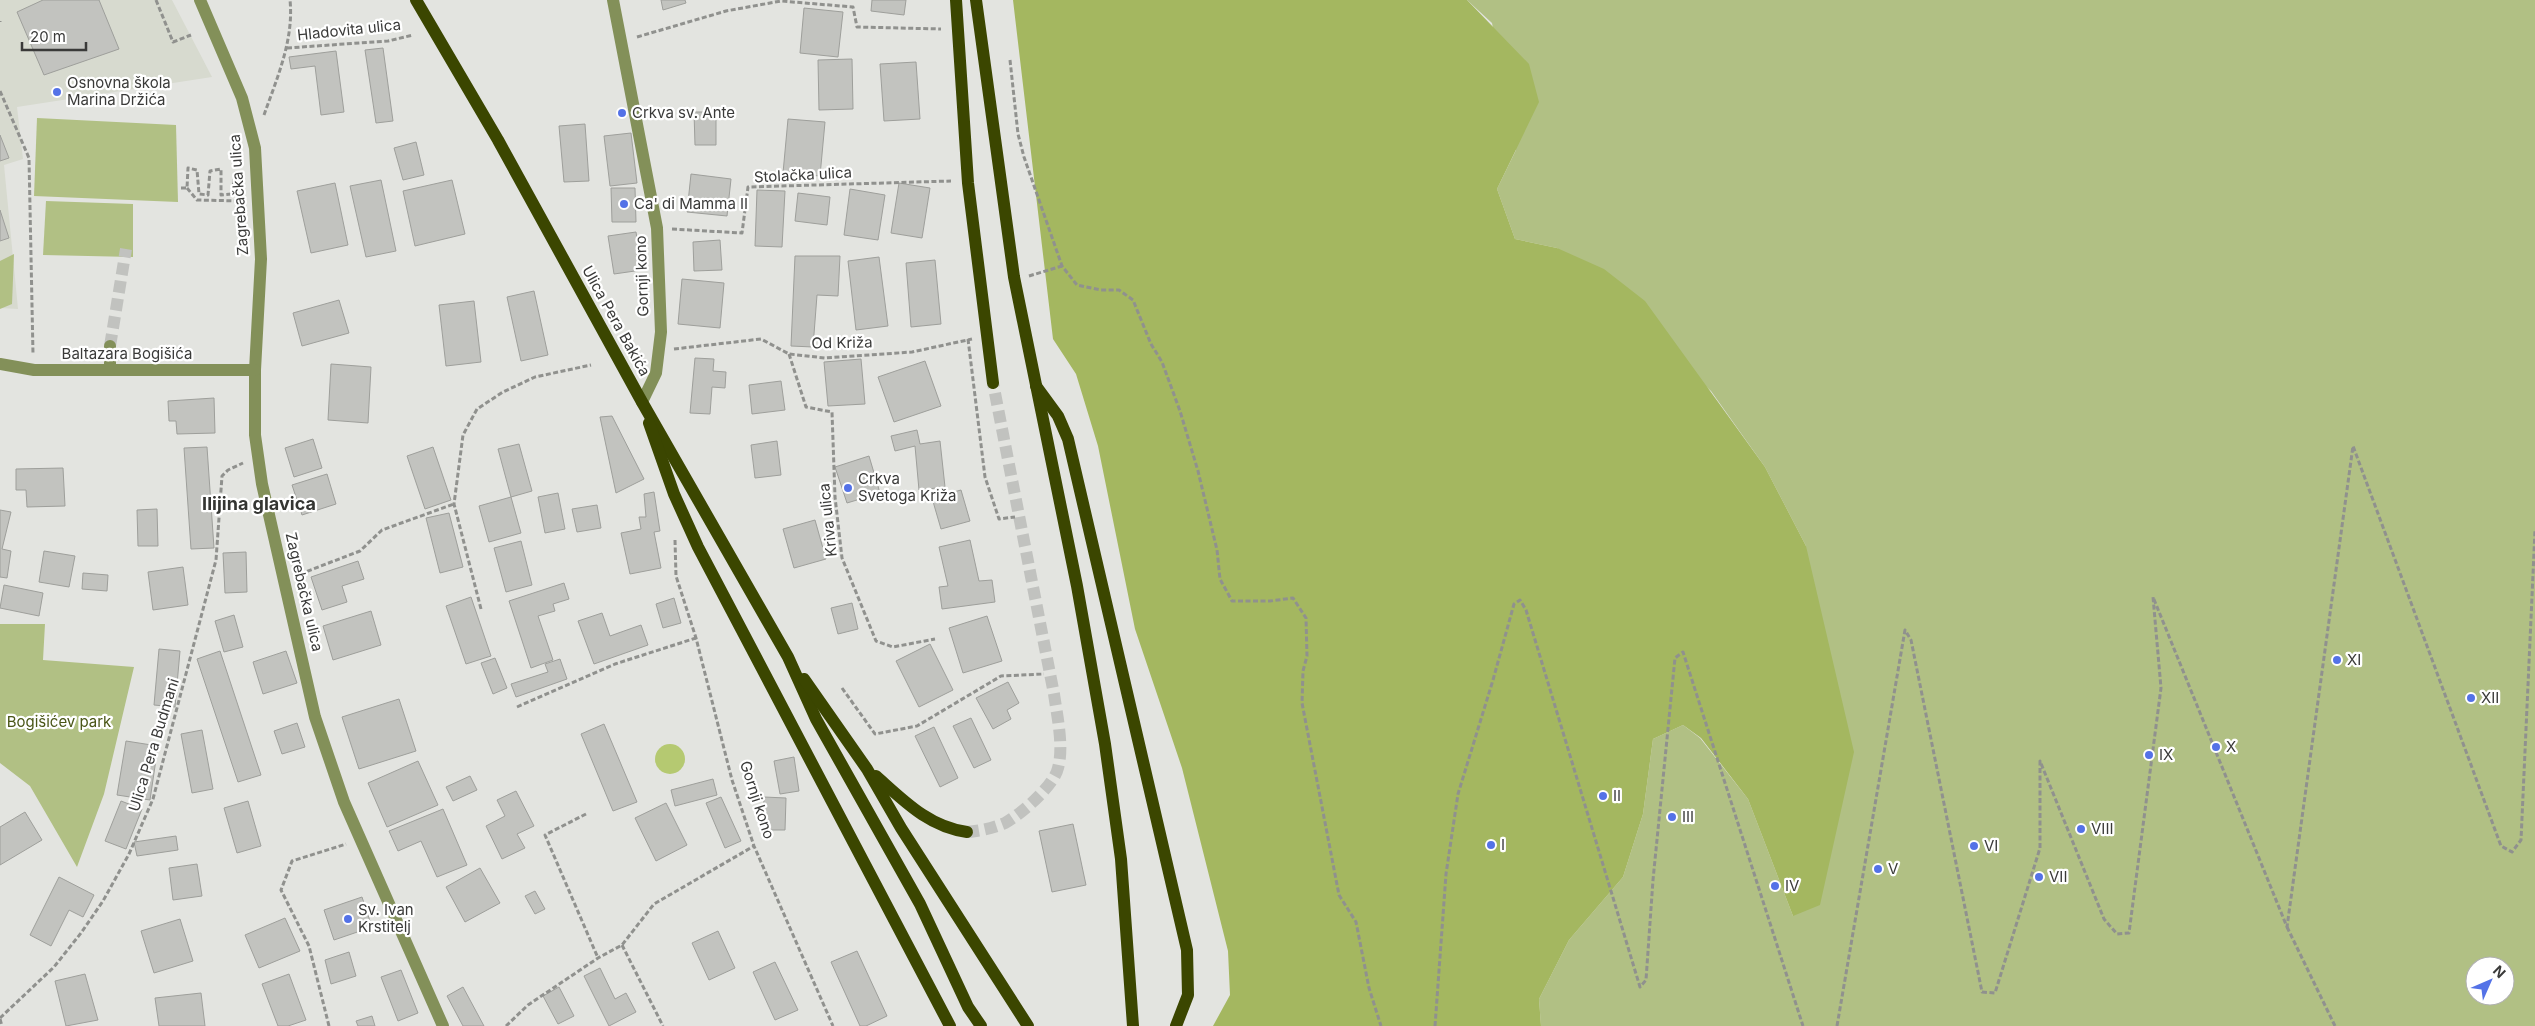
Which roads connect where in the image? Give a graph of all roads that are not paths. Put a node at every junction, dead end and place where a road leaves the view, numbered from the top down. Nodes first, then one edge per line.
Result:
1 (200, 0) edge
2 (416, 0) edge
3 (612, 0) edge
4 (956, 0) edge
5 (976, 0) edge
6 (110, 346) tunnel mouth
7 (0, 364) edge
8 (110, 370) junction
9 (255, 370) junction
10 (993, 382) tunnel mouth
11 (1034, 382) junction
12 (642, 402) junction
13 (788, 657) junction
14 (867, 769) junction
15 (967, 832) tunnel mouth
16 (443, 1026) edge
17 (950, 1026) edge
18 (981, 1026) edge
19 (1028, 1026) edge
20 (1133, 1026) edge
21 (1176, 1026) edge

1 - 9 street, Zagrebačka ulica
2 - 12 main road, Ulica Pera Bakića
3 - 12 street, Gornji kono
4 - 10 main road
5 - 11 main road
6 - 8 street
7 - 8 street, Baltazara Bogišića
8 - 9 street, Baltazara Bogišića
9 - 16 street, Zagrebačka ulica
11 - 20 main road
11 - 21 main road
12 - 13 main road, Ulica Pera Bakića
12 - 17 main road
13 - 14 main road
13 - 18 main road
14 - 15 main road
14 - 19 main road

